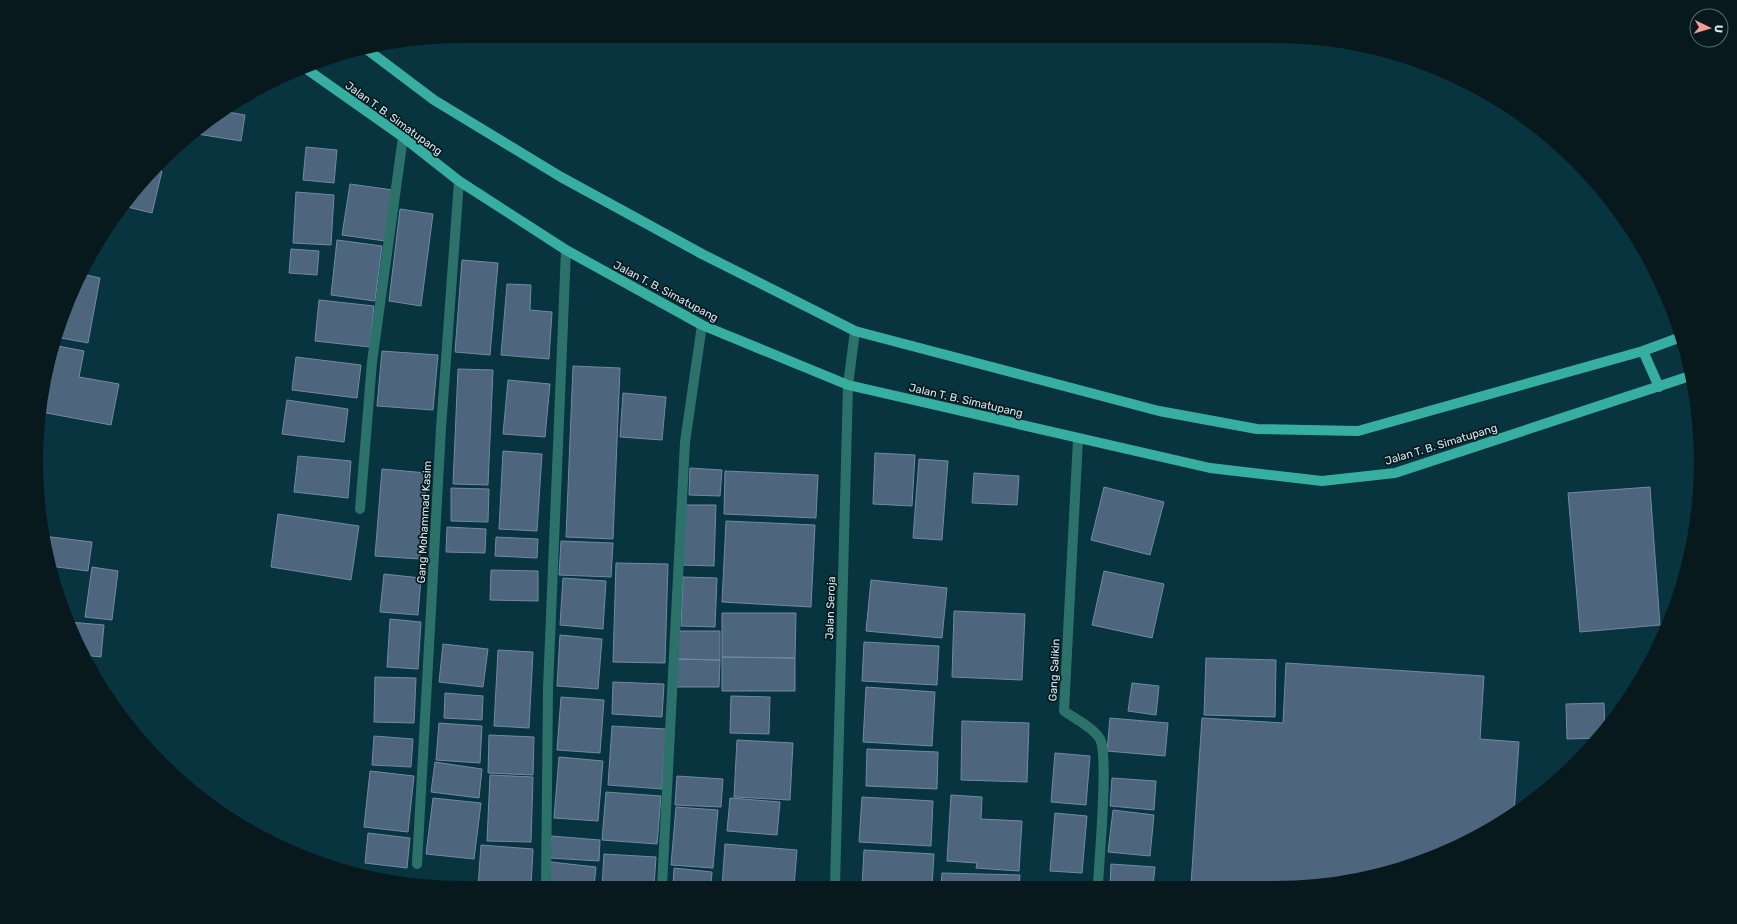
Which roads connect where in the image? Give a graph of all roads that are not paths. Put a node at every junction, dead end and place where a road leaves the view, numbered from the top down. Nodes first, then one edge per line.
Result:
1 (372, 53) edge
2 (310, 72) edge
3 (403, 137) junction
4 (459, 181) junction
5 (566, 250) junction
6 (702, 325) junction
7 (855, 331) junction
8 (1676, 339) edge
9 (1644, 351) junction
10 (1685, 377) edge
11 (848, 385) junction
12 (1658, 386) junction
13 (1078, 439) junction
14 (360, 509) dead end
15 (417, 864) dead end
16 (546, 881) edge
17 (662, 881) edge
18 (835, 881) edge
19 (1098, 881) edge

1 - 7 main road
2 - 3 main road, Jalan T. B. Simatupang
3 - 4 main road, Jalan T. B. Simatupang
3 - 14 street
4 - 5 main road, Jalan T. B. Simatupang
4 - 15 street, Gang Mohammad Kasim
5 - 6 main road, Jalan T. B. Simatupang
5 - 16 street
6 - 11 main road, Jalan T. B. Simatupang
6 - 17 street
7 - 9 main road
7 - 11 street, Jalan Seroja
8 - 9 main road
9 - 12 main road
10 - 12 main road, Jalan T. B. Simatupang
11 - 13 main road, Jalan T. B. Simatupang
11 - 18 street, Jalan Seroja
12 - 13 main road, Jalan T. B. Simatupang
13 - 19 street, Gang Salikin

